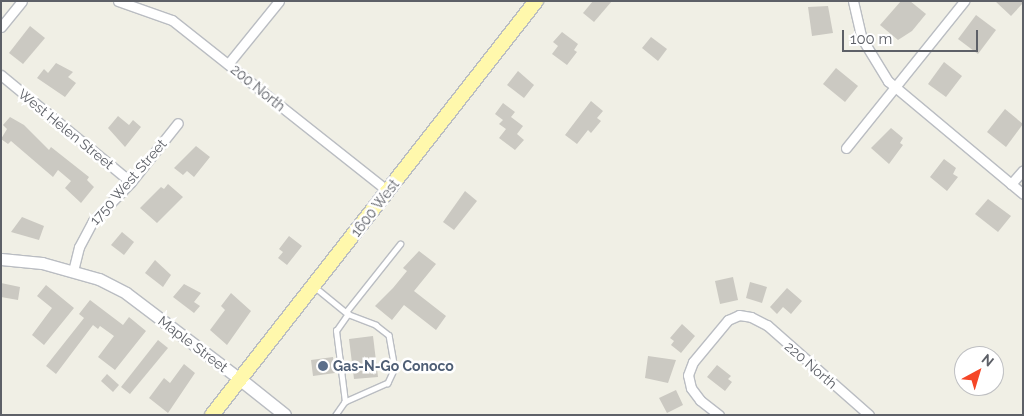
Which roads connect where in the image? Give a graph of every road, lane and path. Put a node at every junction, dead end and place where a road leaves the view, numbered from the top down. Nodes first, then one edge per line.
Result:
1 (22, 1) edge
2 (118, 1) edge
3 (279, 1) edge
4 (536, 1) edge
5 (853, 1) edge
6 (964, 1) edge
7 (1, 27) edge
8 (228, 64) junction
9 (1, 75) edge
10 (894, 88) junction
11 (178, 123) dead end
12 (846, 148) dead end
13 (1023, 170) edge
14 (131, 182) junction
15 (1011, 184) junction
16 (388, 191) junction
17 (1023, 194) edge
18 (400, 244) dead end
19 (1, 259) edge
20 (73, 271) junction
21 (314, 286) junction
22 (347, 313) junction
23 (241, 380) junction
24 (345, 402) junction
25 (212, 415) edge
26 (285, 415) edge
27 (336, 415) edge
28 (719, 415) edge
29 (869, 415) edge

1 - 7 street
2 - 8 street, 200 North
3 - 8 street
4 - 16 main road, 1600 West
5 - 10 street
6 - 10 street
8 - 16 street, 200 North
9 - 14 street, West Helen Street
10 - 12 street
10 - 15 street
11 - 14 street, 1750 West Street
13 - 15 street
14 - 20 street, 1750 West Street
15 - 17 street
16 - 21 main road, 1600 West
18 - 22 lane
19 - 20 street, Maple Street
20 - 23 street, Maple Street
21 - 22 lane
21 - 23 main road, 1600 West
22 - 24 lane
22 - 24 lane
23 - 25 main road, 1600 West
23 - 26 main road, Maple Street
24 - 27 lane
28 - 29 street, 220 North

